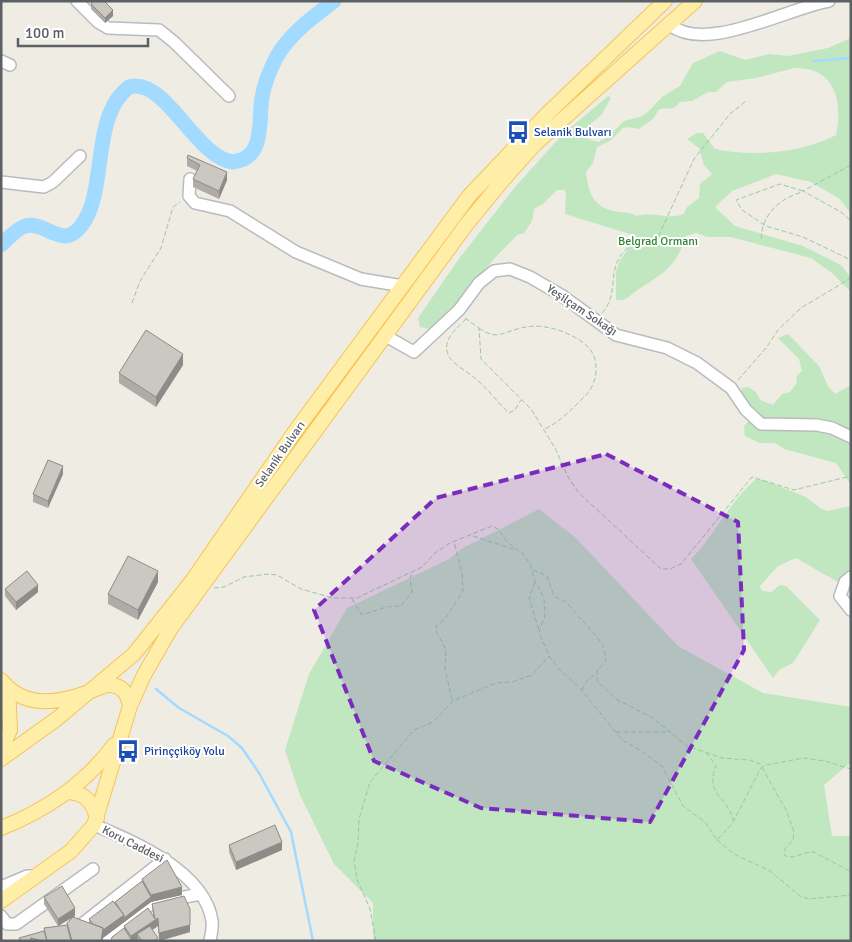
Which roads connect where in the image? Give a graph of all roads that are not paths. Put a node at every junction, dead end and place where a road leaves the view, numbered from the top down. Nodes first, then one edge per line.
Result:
1 (77, 1) edge
2 (665, 1) edge
3 (694, 1) edge
4 (829, 1) edge
5 (670, 25) junction
6 (229, 96) dead end
7 (80, 156) dead end
8 (190, 179) dead end
9 (1, 182) edge
10 (402, 288) junction
11 (384, 336) junction
12 (851, 437) edge
13 (851, 577) edge
14 (851, 610) edge
15 (4, 684) edge
16 (90, 692) junction
17 (130, 706) junction
18 (120, 738) junction
19 (1, 750) edge
20 (1, 759) edge
21 (68, 792) junction
22 (95, 821) junction
23 (1, 828) edge
24 (165, 859) junction
25 (93, 869) dead end
26 (38, 876) junction
27 (1, 887) edge
28 (201, 894) junction
29 (1, 901) edge
30 (1, 916) edge
31 (82, 924) edge
32 (104, 941) edge
33 (210, 941) edge

1 - 6 street
2 - 10 main road, Selanik Bulvarı
3 - 5 main road, Selanik Bulvarı
4 - 5 street
5 - 11 main road, Selanik Bulvarı
7 - 9 street
8 - 10 street
10 - 16 main road, Selanik Bulvarı
11 - 12 street, Yeşilçam Sokağı
11 - 17 main road, Selanik Bulvarı
13 - 14 street
15 - 16 main road
15 - 19 main road
16 - 17 main road
16 - 20 main road, Selanik Bulvarı
17 - 18 main road, Selanik Bulvarı
18 - 21 main road
18 - 22 main road, Selanik Bulvarı
21 - 22 main road
21 - 23 main road
22 - 24 street, Koru Caddesi
22 - 26 main road
24 - 28 street, Koru Caddesi
24 - 31 street
25 - 30 street
26 - 27 street
26 - 29 main road
28 - 32 street
28 - 33 street, Koru Caddesi

